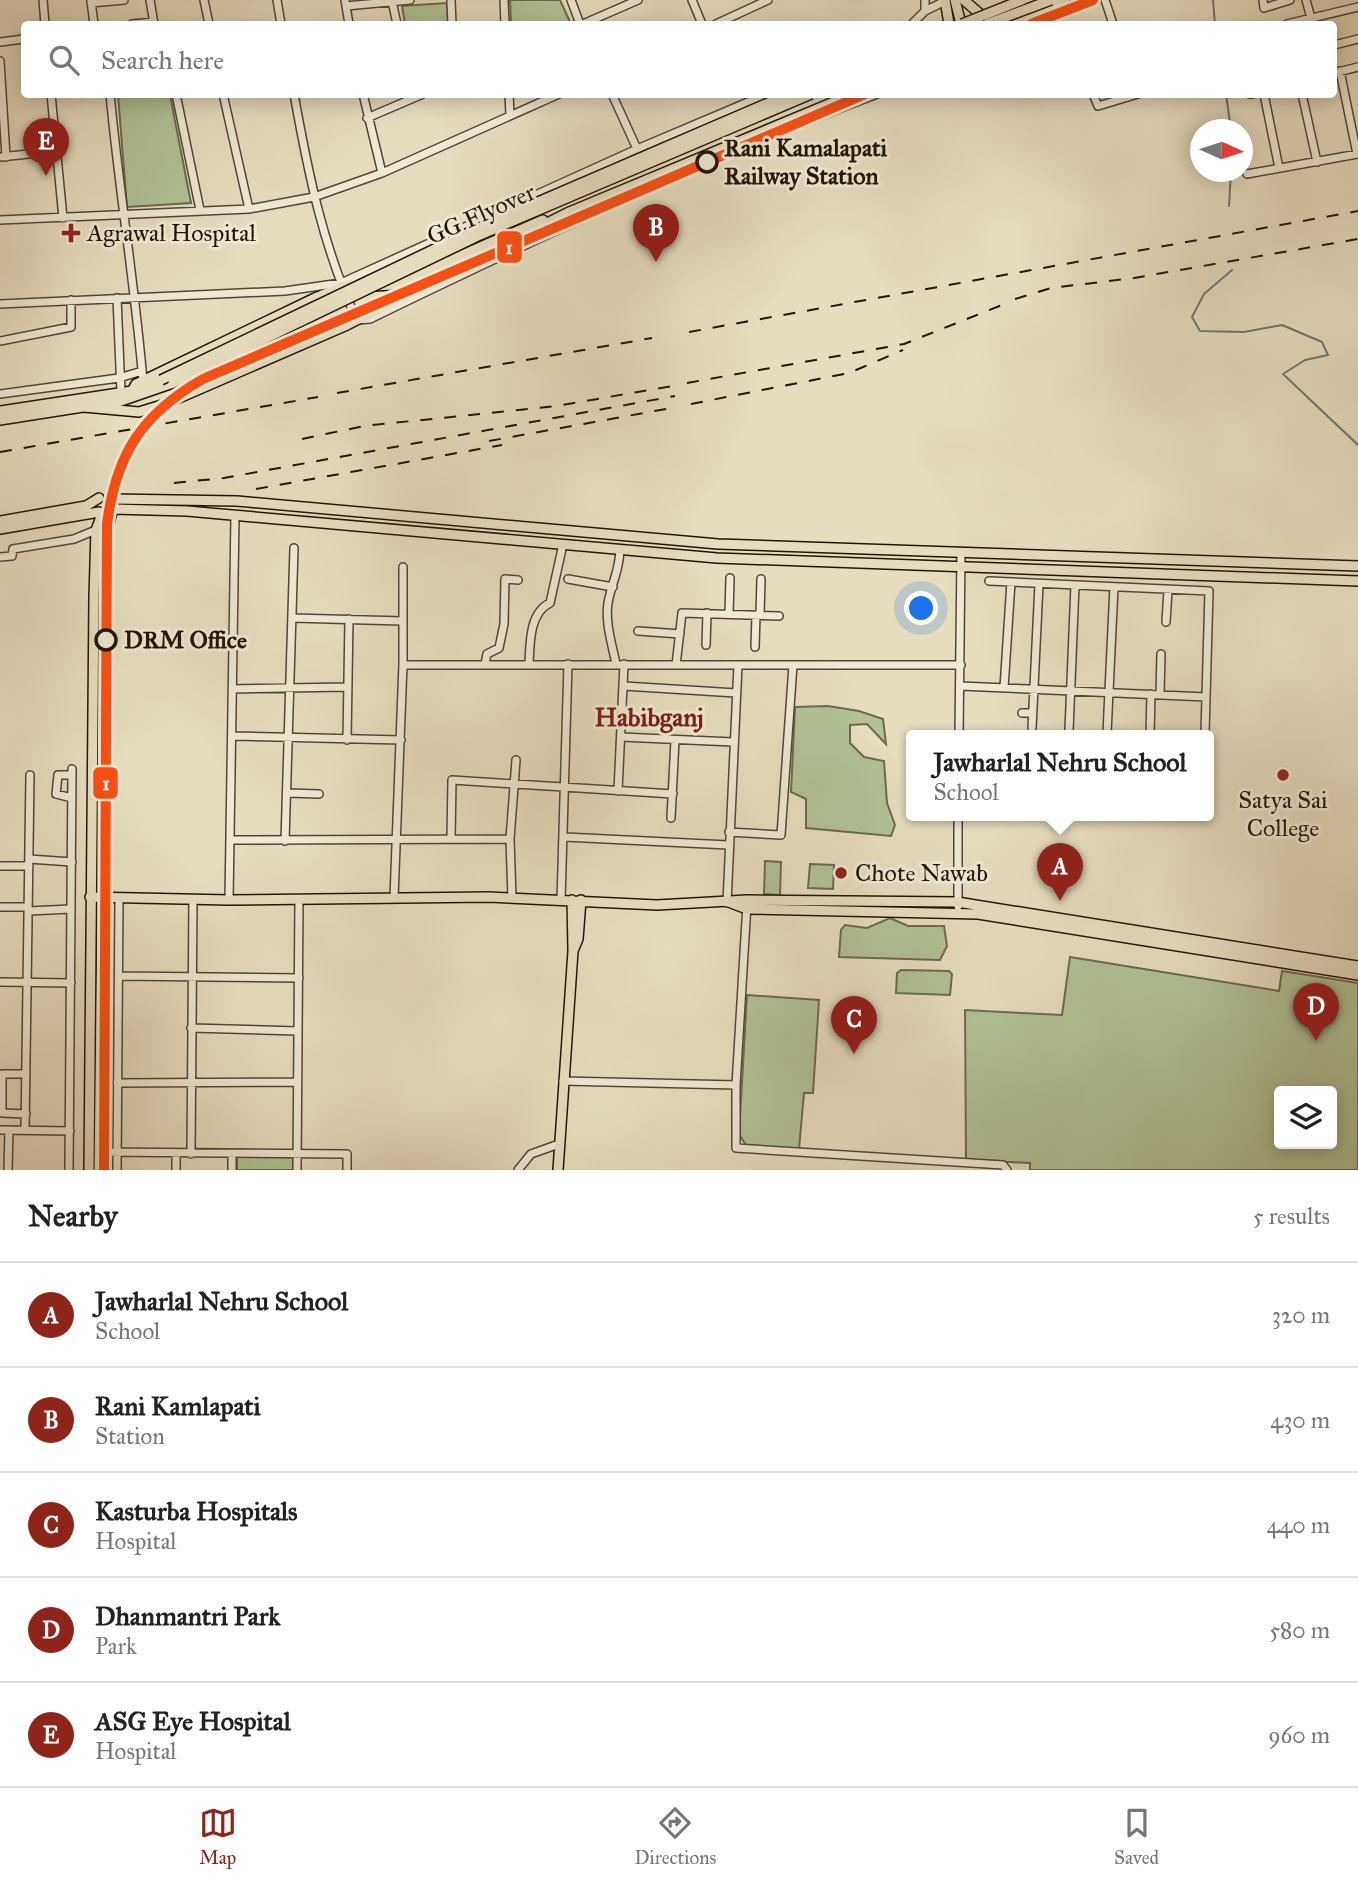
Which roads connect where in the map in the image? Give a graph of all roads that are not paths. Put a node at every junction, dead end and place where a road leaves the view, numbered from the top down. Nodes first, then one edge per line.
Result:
1 (43, 0) edge
2 (124, 0) edge
3 (150, 0) edge
4 (204, 0) edge
5 (277, 0) edge
6 (410, 0) edge
7 (451, 0) edge
8 (504, 0) edge
9 (571, 0) edge
10 (638, 0) edge
11 (692, 0) edge
12 (768, 0) edge
13 (925, 0) edge
14 (964, 0) edge
15 (1022, 0) edge
16 (1051, 0) edge
17 (1065, 0) edge
18 (1087, 0) edge
19 (1105, 0) edge
20 (1263, 0) edge
21 (1290, 0) edge
22 (1306, 0) edge
23 (392, 1) edge
24 (91, 2) edge
25 (948, 2) edge
26 (345, 3) edge
27 (1358, 7) edge
28 (925, 11) junction
29 (1311, 18) junction
30 (45, 21) edge
31 (94, 21) edge
32 (154, 21) edge
33 (208, 21) edge
34 (280, 21) edge
35 (348, 21) edge
36 (396, 21) edge
37 (452, 21) edge
38 (505, 21) edge
39 (580, 21) edge
40 (588, 21) edge
41 (701, 21) edge
42 (722, 21) edge
43 (915, 21) edge
44 (942, 21) edge
45 (949, 21) edge
46 (959, 21) edge
47 (969, 21) edge
48 (995, 21) edge
49 (1000, 21) edge
50 (1015, 21) edge
51 (1034, 21) edge
52 (1111, 21) edge
53 (1299, 21) edge
54 (21, 38) edge
55 (1358, 38) edge
56 (0, 42) edge
57 (1337, 44) edge
58 (0, 61) edge
59 (1358, 67) edge
60 (1337, 72) edge
61 (51, 98) edge
62 (110, 98) edge
63 (177, 98) edge
64 (224, 98) edge
65 (295, 98) edge
66 (364, 98) edge
67 (409, 98) edge
68 (509, 98) edge
69 (550, 98) edge
70 (614, 98) edge
71 (758, 98) edge
72 (780, 98) edge
73 (801, 98) edge
74 (828, 98) edge
75 (843, 98) edge
76 (867, 98) edge
77 (1095, 98) edge
78 (1125, 98) edge
79 (1265, 98) edge
80 (1303, 98) edge
81 (1, 109) edge
82 (510, 115) junction
83 (367, 118) junction
84 (637, 149) junction
85 (57, 151) junction
86 (1357, 154) edge
87 (3, 157) edge
88 (1317, 162) junction
89 (1279, 168) junction
90 (382, 173) junction
91 (1253, 173) edge
92 (313, 197) junction
93 (248, 209) junction
94 (200, 210) junction
95 (121, 214) junction
96 (63, 218) junction
97 (0, 220) edge
98 (341, 285) junction
99 (136, 297) junction
100 (117, 298) junction
101 (71, 300) junction
102 (0, 304) edge
103 (356, 320) junction
104 (0, 341) edge
105 (142, 376) junction
106 (119, 378) junction
107 (132, 391) junction
108 (121, 392) junction
109 (0, 394) edge
110 (85, 407) junction
111 (0, 411) edge
112 (0, 420) edge
113 (99, 499) junction
114 (112, 499) junction
115 (107, 512) junction
116 (391, 515) junction
117 (235, 516) junction
118 (0, 521) edge
119 (0, 529) edge
120 (96, 530) junction
121 (389, 530) junction
122 (563, 544) junction
123 (294, 548) dead end
124 (620, 550) junction
125 (961, 552) junction
126 (0, 557) edge
127 (1358, 566) edge
128 (403, 567) dead end
129 (961, 567) junction
130 (730, 578) dead end
131 (568, 579) dead end
132 (761, 579) dead end
133 (518, 580) dead end
134 (1358, 581) edge
135 (989, 582) dead end
136 (1011, 582) junction
137 (1039, 584) junction
138 (1075, 585) junction
139 (613, 587) junction
140 (1114, 587) junction
141 (1168, 590) junction
142 (707, 613) junction
143 (729, 614) junction
144 (758, 615) junction
145 (779, 616) dead end
146 (293, 618) junction
147 (349, 618) junction
148 (402, 621) junction
149 (1166, 622) dead end
150 (638, 631) dead end
151 (680, 634) junction
152 (706, 645) dead end
153 (755, 647) dead end
154 (1161, 654) dead end
155 (485, 664) junction
156 (568, 664) junction
157 (620, 664) junction
158 (676, 664) junction
159 (403, 665) junction
160 (529, 665) junction
161 (738, 665) junction
162 (793, 665) junction
163 (961, 665) junction
164 (624, 686) junction
165 (960, 686) junction
166 (347, 687) junction
167 (232, 688) junction
168 (292, 688) junction
169 (1004, 688) junction
170 (1033, 689) junction
171 (1071, 691) junction
172 (1109, 692) junction
173 (736, 693) junction
174 (1156, 694) junction
175 (1206, 696) junction
176 (1022, 713) dead end
177 (1032, 713) junction
178 (1032, 728) dead end
179 (960, 730) edge
180 (1069, 730) dead end
181 (1107, 730) edge
182 (1151, 730) edge
183 (1205, 730) edge
184 (233, 736) junction
185 (290, 737) junction
186 (621, 737) junction
187 (348, 740) junction
188 (675, 740) junction
189 (733, 743) junction
190 (401, 745) junction
191 (516, 760) dead end
192 (30, 775) dead end
193 (514, 784) junction
194 (566, 787) junction
195 (618, 791) junction
196 (288, 793) junction
197 (319, 794) dead end
198 (673, 794) junction
199 (72, 798) junction
200 (671, 818) dead end
201 (958, 821) edge
202 (729, 832) junction
203 (565, 837) junction
204 (451, 838) junction
205 (510, 839) junction
206 (230, 840) junction
207 (285, 841) junction
208 (397, 841) junction
209 (728, 845) junction
210 (72, 862) junction
211 (29, 863) junction
212 (0, 866) edge
213 (90, 897) junction
214 (71, 898) junction
215 (101, 898) junction
216 (119, 898) junction
217 (394, 898) junction
218 (512, 898) junction
219 (193, 899) junction
220 (299, 899) junction
221 (229, 900) junction
222 (561, 900) junction
223 (577, 900) junction
224 (843, 902) junction
225 (957, 902) junction
226 (729, 903) junction
227 (747, 905) junction
228 (0, 907) edge
229 (28, 909) junction
230 (71, 909) junction
231 (843, 913) junction
232 (958, 913) junction
233 (1264, 956) junction
234 (1358, 966) edge
235 (1358, 975) edge
236 (119, 976) junction
237 (191, 976) junction
238 (299, 978) junction
239 (0, 982) edge
240 (27, 983) junction
241 (71, 983) junction
242 (191, 1028) junction
243 (298, 1031) junction
244 (26, 1074) junction
245 (563, 1081) junction
246 (191, 1082) junction
247 (117, 1083) junction
248 (297, 1083) junction
249 (736, 1085) junction
250 (26, 1114) junction
251 (4, 1130) edge
252 (25, 1130) junction
253 (70, 1131) junction
254 (559, 1144) junction
255 (99, 1152) junction
256 (118, 1153) junction
257 (176, 1154) junction
258 (191, 1154) junction
259 (232, 1154) junction
260 (297, 1154) junction
261 (8, 1170) edge
262 (69, 1170) edge
263 (89, 1170) edge
264 (99, 1170) edge
265 (117, 1170) edge
266 (176, 1170) edge
267 (232, 1170) edge
268 (297, 1170) edge
269 (347, 1170) edge
270 (518, 1170) edge
271 (558, 1170) edge
272 (1007, 1170) edge

1 - 30 street
2 - 24 street
3 - 32 street
4 - 33 street
5 - 34 street
6 - 23 street
7 - 37 street
8 - 38 street
9 - 39 street
10 - 40 street
11 - 41 street
12 - 42 street
13 - 28 street
14 - 49 main road
15 - 47 main road, bridge
16 - 48 main road, bridge
17 - 50 main road
18 - 51 main road
19 - 52 street
20 - 21 street
22 - 29 street
23 - 26 street
23 - 36 street
24 - 31 street
25 - 28 street
25 - 44 main road
25 - 45 main road
25 - 46 main road
26 - 35 street
27 - 29 street
28 - 43 street
29 - 53 street
54 - 56 street
55 - 57 street
58 - 81 street
59 - 60 street
60 - 86 street
61 - 85 street
62 - 95 street
63 - 94 street
64 - 93 street
65 - 92 street
66 - 83 street
67 - 83 street
68 - 82 street
69 - 82 street
70 - 84 street
71 - 84 street
72 - 107 main road, GG Flyover, bridge
73 - 110 main road, GG Flyover, bridge
74 - 98 main road
75 - 103 main road
76 - 103 street
77 - 78 street
79 - 89 street
80 - 88 street
81 - 87 street
82 - 90 street
83 - 90 street
84 - 98 street
85 - 87 street
85 - 96 street
86 - 88 street
88 - 89 street
89 - 91 street
90 - 92 street
92 - 93 street
92 - 98 street
93 - 94 street
94 - 95 street
95 - 96 street
95 - 99 street
96 - 97 street
98 - 99 street
98 - 103 street
98 - 105 main road
99 - 100 street
99 - 105 street
100 - 101 street
100 - 106 street
101 - 102 street
101 - 104 street
103 - 110 main road
105 - 106 street
105 - 107 main road
106 - 108 street
106 - 109 street
107 - 108 main road, GG Flyover
108 - 111 main road, GG Flyover
110 - 112 main road
113 - 114 main road
113 - 115 main road
113 - 118 main road
114 - 115 main road
114 - 116 main road
115 - 117 main road
115 - 119 main road
115 - 120 main road
115 - 215 main road
116 - 121 main road
116 - 125 main road
117 - 121 main road
117 - 167 street
120 - 126 street
120 - 213 main road
121 - 122 main road
122 - 124 main road
122 - 160 street
123 - 146 street
124 - 129 main road
124 - 139 street
125 - 127 main road
125 - 129 street
128 - 148 street
129 - 134 main road
129 - 163 street
130 - 143 street
131 - 139 street
132 - 144 street
133 - 155 street
135 - 136 street
136 - 137 street
136 - 169 street
137 - 138 street
137 - 170 street
138 - 140 street
138 - 171 street
139 - 157 street
140 - 141 street
140 - 172 street
141 - 149 street
141 - 175 street
142 - 143 street
142 - 151 street
142 - 152 street
143 - 144 street
144 - 145 street
144 - 153 street
146 - 147 street
146 - 168 street
147 - 148 street
147 - 166 street
148 - 159 street
150 - 151 street
151 - 158 street
154 - 174 street
155 - 159 street
155 - 160 street
156 - 157 street
156 - 160 street
156 - 194 street
157 - 158 street
157 - 164 street
158 - 161 street
159 - 190 street
161 - 162 street
161 - 173 street
162 - 163 street
162 - 202 street
163 - 165 street
164 - 173 street
164 - 186 street
165 - 169 street
165 - 179 street
166 - 168 street
166 - 187 street
167 - 168 street
167 - 184 street
168 - 185 street
169 - 170 street
170 - 171 street
170 - 177 street
171 - 172 street
171 - 180 street
172 - 174 street
172 - 181 street
173 - 189 street
174 - 175 street
174 - 182 street
175 - 183 street
176 - 177 street
177 - 178 street
184 - 185 street
184 - 206 street
185 - 187 street
185 - 196 street
186 - 188 street
186 - 195 street
187 - 190 street
188 - 189 street
188 - 198 street
189 - 202 street
190 - 208 street
191 - 193 street
192 - 211 street
193 - 194 street
193 - 204 street
193 - 205 street
194 - 195 street
194 - 203 street
195 - 198 street
196 - 197 street
196 - 207 street
198 - 200 street
199 - 199 street
199 - 210 street
201 - 225 street
202 - 209 street
203 - 209 street
203 - 222 street
204 - 205 street
204 - 208 street
205 - 218 street
206 - 207 street
206 - 221 street
207 - 208 street
208 - 217 street
209 - 226 street
210 - 211 street
210 - 214 street
211 - 212 street
211 - 229 street
213 - 214 street
213 - 215 main road
213 - 263 main road
214 - 230 street
215 - 216 main road
215 - 255 main road
216 - 219 main road
216 - 236 street
217 - 218 main road
217 - 220 main road
218 - 222 main road
219 - 221 main road
219 - 237 street
220 - 221 main road
220 - 238 street
222 - 223 main road
223 - 226 main road
223 - 245 main road
224 - 225 main road
224 - 227 main road
224 - 231 main road
225 - 232 street
225 - 233 main road
226 - 227 main road
227 - 231 main road
227 - 249 street
228 - 229 street
229 - 230 street
229 - 240 street
230 - 241 street
231 - 232 main road
232 - 233 main road
233 - 234 main road
233 - 235 main road
236 - 237 street
236 - 247 street
237 - 238 street
237 - 242 street
238 - 243 street
239 - 240 street
240 - 241 street
240 - 244 street
241 - 253 street
242 - 243 street
242 - 246 street
243 - 248 street
244 - 250 street
244 - 250 street
245 - 249 street
245 - 254 main road
246 - 247 street
246 - 248 street
246 - 258 street
247 - 256 street
248 - 260 street
249 - 272 street
250 - 252 street
251 - 252 street
251 - 261 street
252 - 253 street
253 - 262 street
254 - 270 street
254 - 271 main road
255 - 256 street
255 - 264 main road
256 - 257 street
256 - 265 street
257 - 258 street
257 - 266 street
258 - 259 street
259 - 260 street
259 - 267 street
260 - 268 street
260 - 269 street

